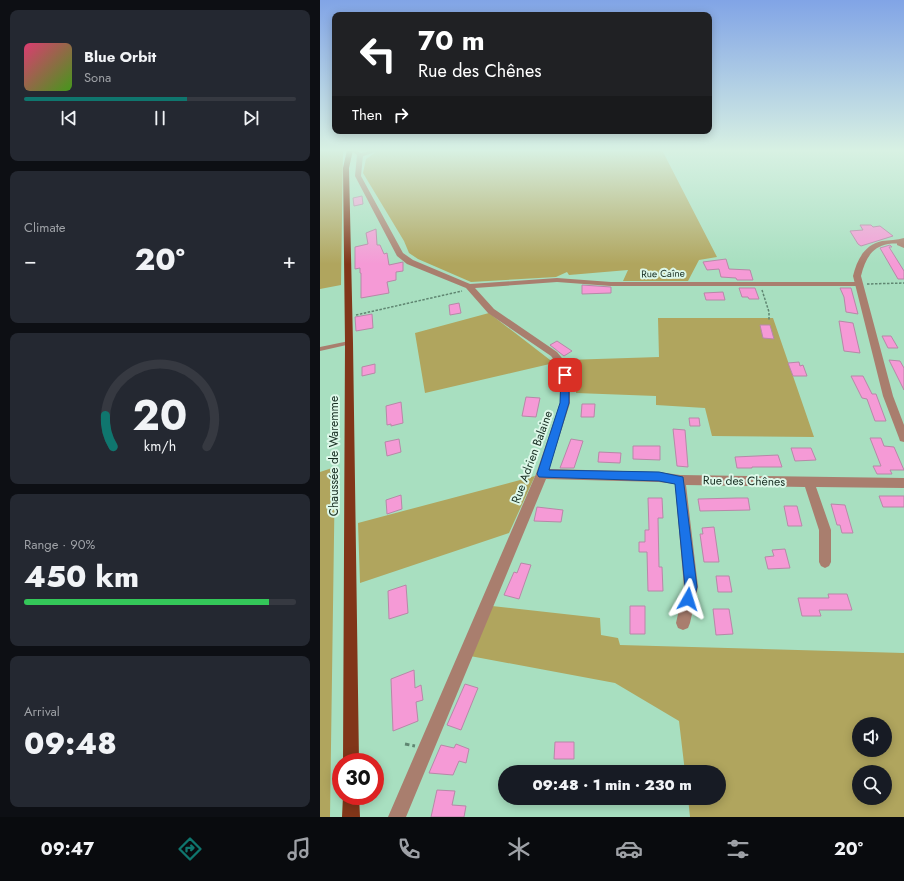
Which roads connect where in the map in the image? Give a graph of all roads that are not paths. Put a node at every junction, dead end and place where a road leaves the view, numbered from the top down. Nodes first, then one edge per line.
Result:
1 (346, 188) edge
2 (365, 188) edge
3 (903, 243) edge
4 (858, 284) junction
5 (469, 287) junction
6 (349, 343) junction
7 (320, 349) edge
8 (904, 438) edge
9 (542, 474) junction
10 (680, 480) junction
11 (809, 482) junction
12 (904, 483) edge
13 (826, 562) dead end
14 (683, 623) dead end
15 (351, 753) edge
16 (351, 805) edge
17 (351, 817) edge
18 (397, 817) edge

1 - 6 main road, Chaussée de Waremme
2 - 5 street, Rue Adrien Balaine
3 - 4 street
4 - 5 street, Rue Caîne
4 - 8 street
5 - 9 street, Rue Adrien Balaine
6 - 7 lane
6 - 15 main road, Chaussée de Waremme
9 - 10 street, Rue des Chênes
9 - 18 street, Rue Adrien Balaine
10 - 11 street, Rue des Chênes
10 - 14 street
11 - 12 street, Rue des Chênes
11 - 13 street
16 - 17 main road

